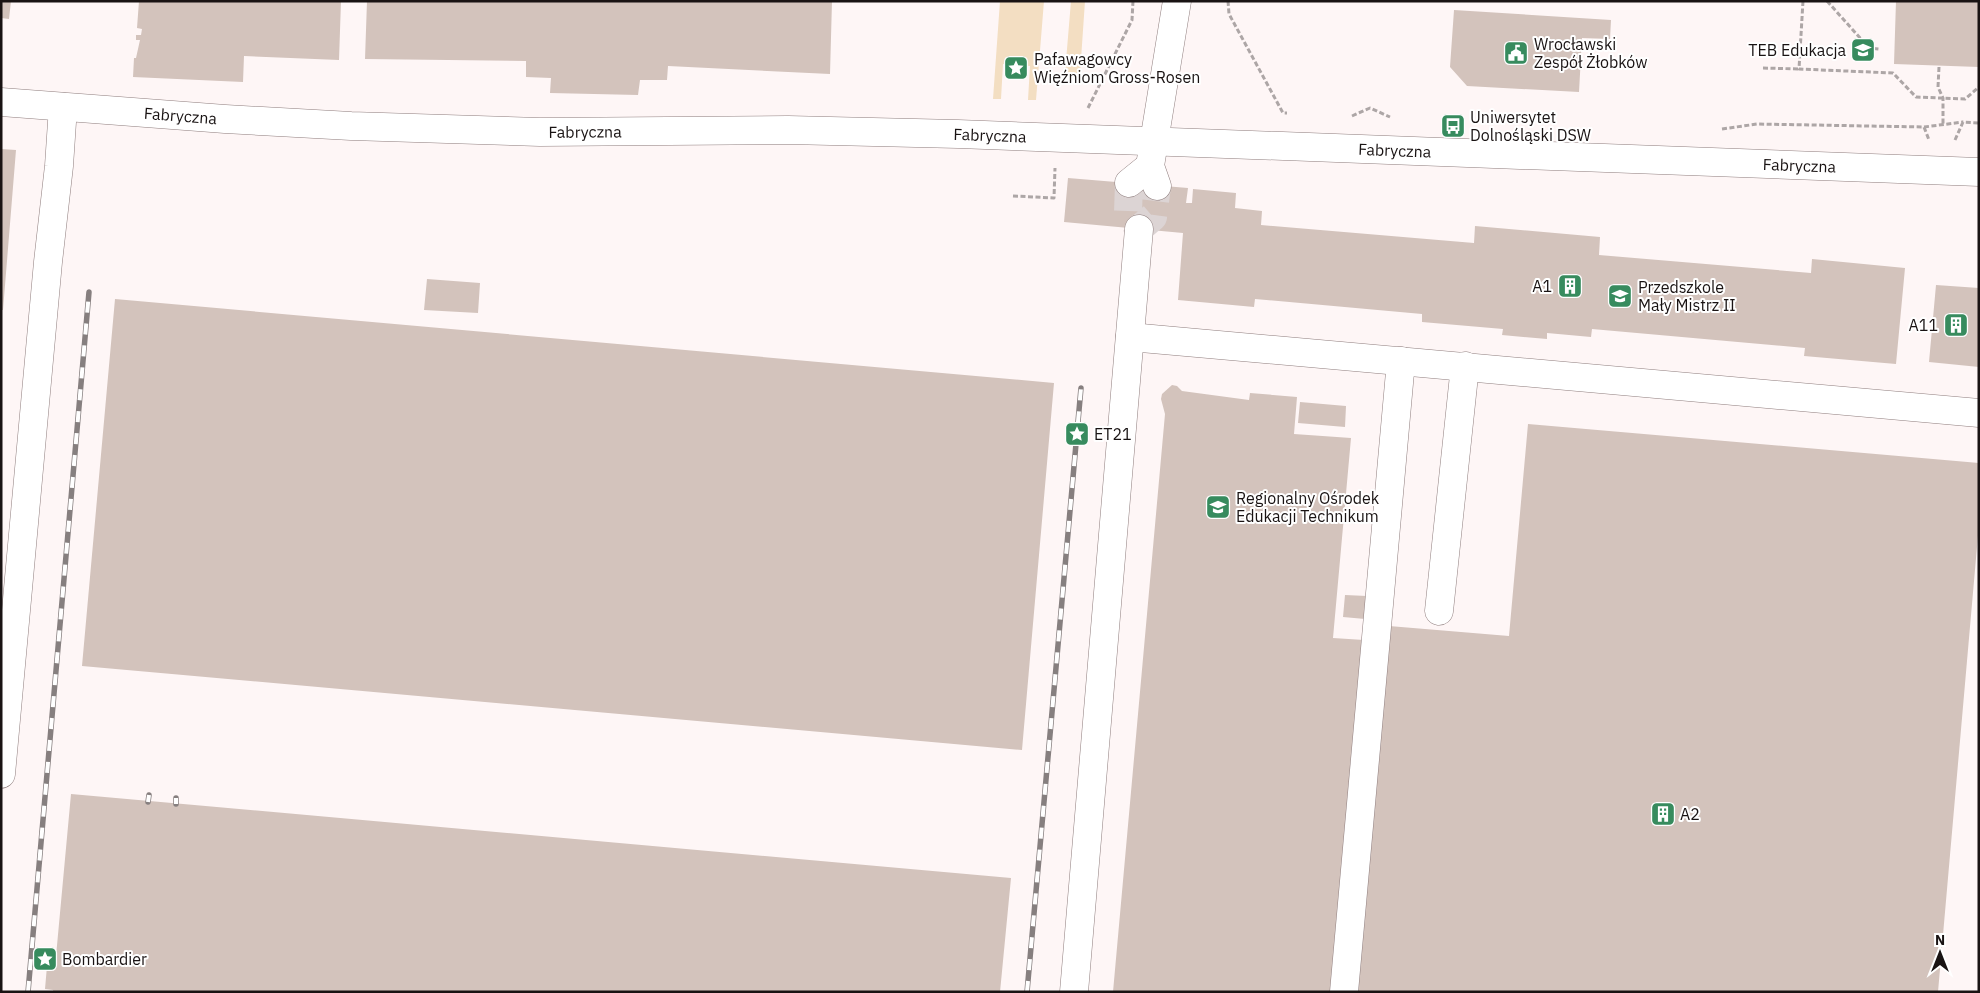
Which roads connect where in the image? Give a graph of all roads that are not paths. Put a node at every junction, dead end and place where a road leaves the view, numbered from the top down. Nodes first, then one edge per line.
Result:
1 (1177, 1) edge
2 (1, 102) edge
3 (62, 107) junction
4 (1154, 164) junction
5 (1979, 172) edge
6 (1129, 183) dead end
7 (1139, 229) dead end
8 (1130, 337) junction
9 (1402, 361) junction
10 (1464, 366) junction
11 (1979, 413) edge
12 (1439, 611) dead end
13 (1, 774) edge
14 (1074, 992) edge
15 (1344, 992) edge

1 - 4 street
2 - 3 street, Fabryczna
3 - 4 street, Fabryczna
3 - 13 street
4 - 5 street, Fabryczna
4 - 6 street
7 - 8 street
8 - 9 street
8 - 14 street
9 - 10 street
9 - 15 street
10 - 11 street
10 - 12 street

